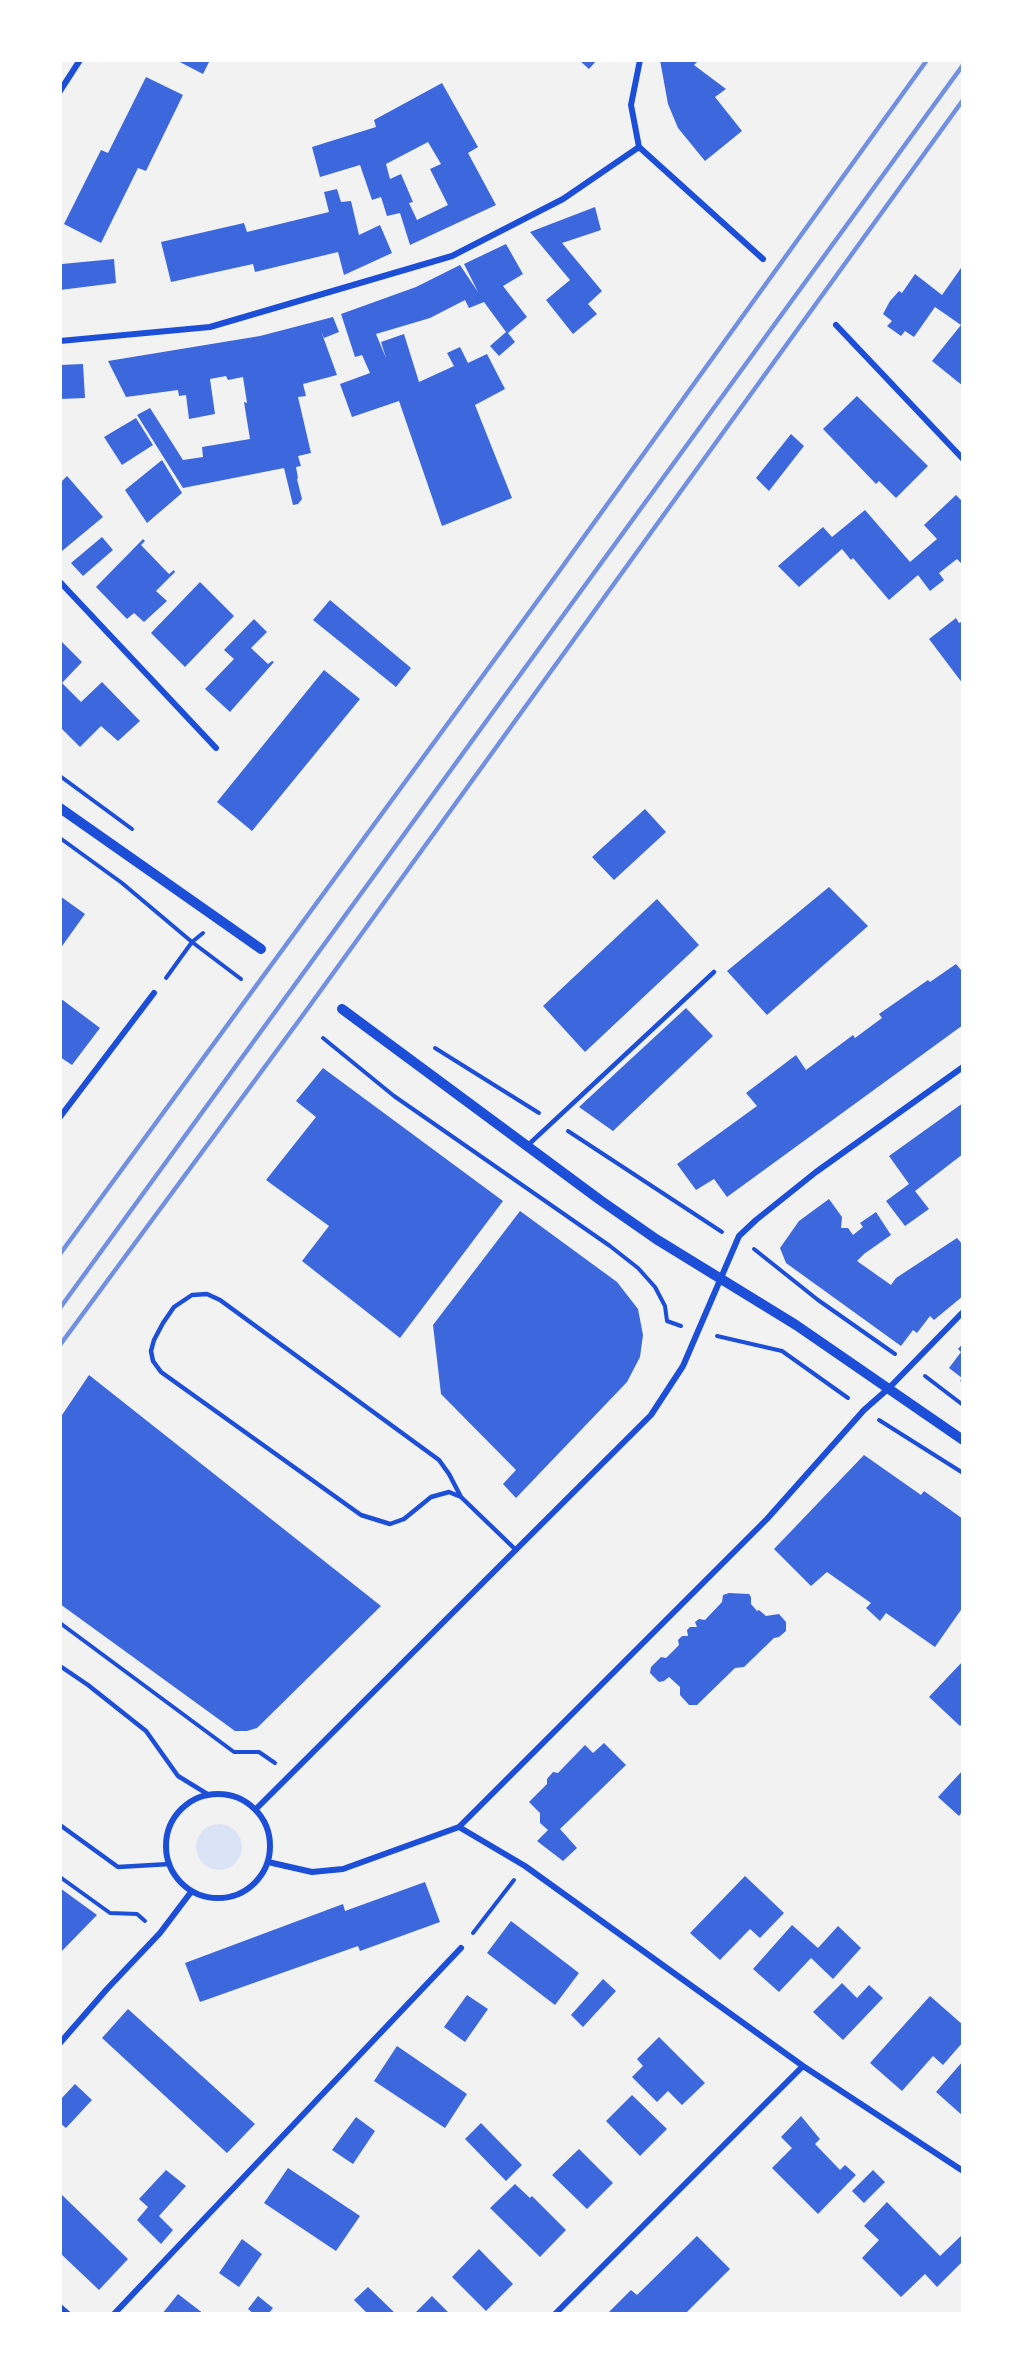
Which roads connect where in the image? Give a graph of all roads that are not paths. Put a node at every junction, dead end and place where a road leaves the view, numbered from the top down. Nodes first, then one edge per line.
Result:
1 (80, 60) edge
2 (640, 60) edge
3 (60, 91) edge
4 (639, 147) junction
5 (763, 259) dead end
6 (836, 325) dead end
7 (60, 341) edge
8 (963, 459) edge
9 (60, 582) edge
10 (216, 748) dead end
11 (60, 808) edge
12 (261, 949) dead end
13 (714, 972) dead end
14 (154, 993) road end
15 (342, 1009) dead end
16 (963, 1067) edge
17 (60, 1117) edge
18 (527, 1146) junction
19 (720, 1278) junction
20 (963, 1312) edge
21 (889, 1388) junction
22 (963, 1440) edge
23 (461, 1497) junction
24 (516, 1550) junction
25 (60, 1666) edge
26 (209, 1795) junction
27 (256, 1809) junction
28 (60, 1825) edge
29 (459, 1827) junction
30 (268, 1862) junction
31 (170, 1863) junction
32 (191, 1892) junction
33 (461, 1948) road end
34 (60, 2043) edge
35 (803, 2066) junction
36 (963, 2171) edge
37 (60, 2307) edge
38 (68, 2314) edge
39 (114, 2314) edge
40 (555, 2314) edge

1 - 3 street
2 - 4 street
4 - 5 street
4 - 7 street
6 - 8 street
9 - 10 street
11 - 12 street
13 - 18 lane
14 - 17 street
15 - 18 street
16 - 19 street
18 - 19 street
19 - 21 street
19 - 24 street
20 - 21 street
21 - 22 street
21 - 29 street
23 - 23 lane
23 - 24 lane
24 - 27 street
25 - 26 lane
26 - 27 street
26 - 31 street
27 - 30 street
28 - 31 lane
29 - 30 street
29 - 35 street
30 - 32 street
31 - 32 street
32 - 34 street
33 - 39 street
35 - 36 street
35 - 40 street
37 - 38 street

